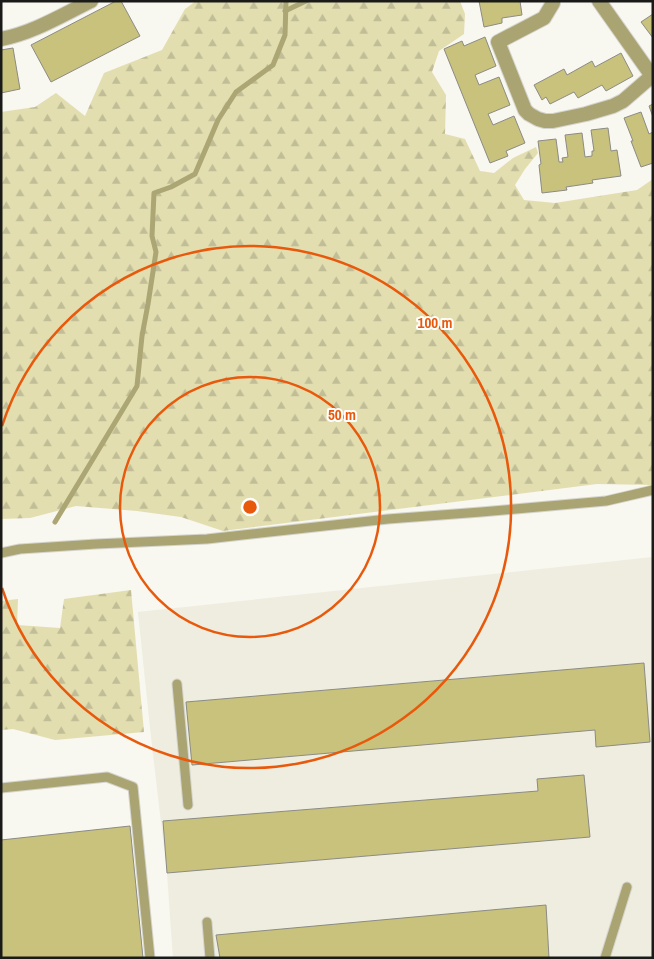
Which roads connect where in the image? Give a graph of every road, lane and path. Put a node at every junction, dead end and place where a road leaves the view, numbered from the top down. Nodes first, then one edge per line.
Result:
1 (91, 1) edge
2 (599, 1) edge
3 (553, 2) edge
4 (1, 39) edge
5 (652, 76) edge
6 (653, 490) edge
7 (1, 552) edge
8 (178, 684) dead end
9 (1, 788) edge
10 (188, 805) dead end
11 (627, 887) dead end
12 (207, 922) dead end
13 (150, 958) edge
14 (210, 958) edge
15 (605, 958) edge

1 - 4 street
2 - 5 street
3 - 5 street
6 - 7 lane
8 - 10 lane
9 - 13 lane
11 - 15 lane
12 - 14 lane

